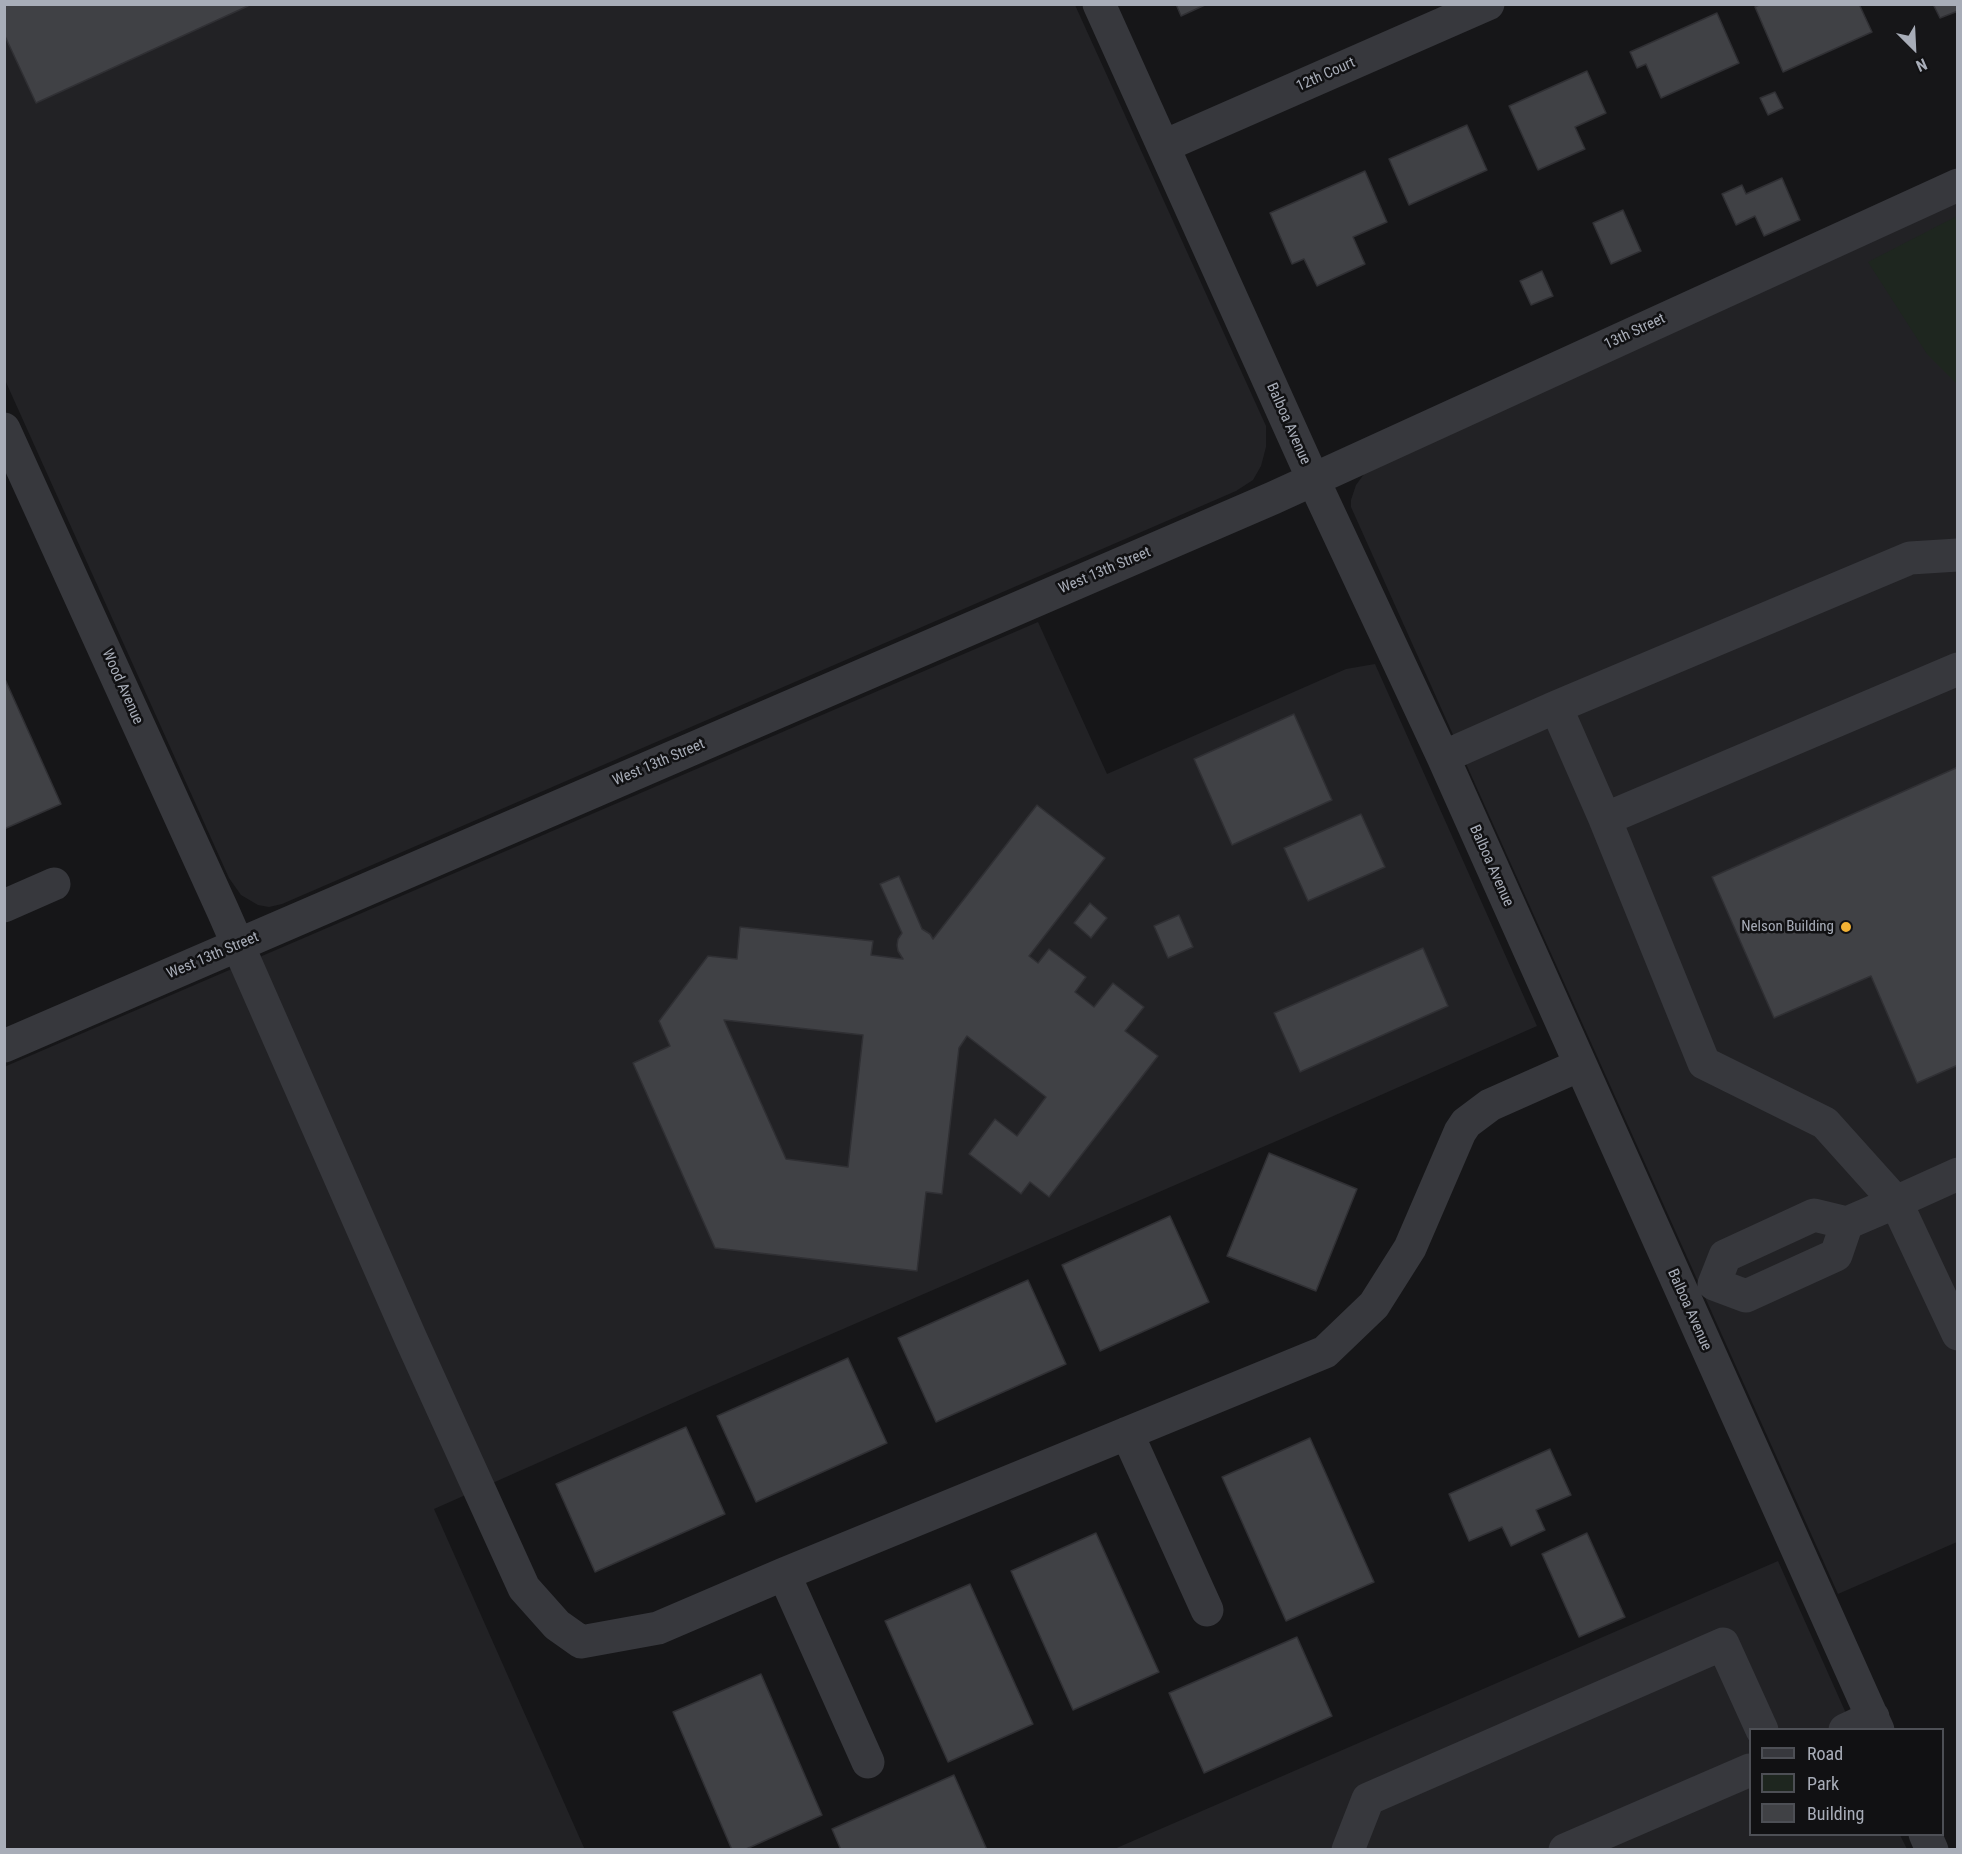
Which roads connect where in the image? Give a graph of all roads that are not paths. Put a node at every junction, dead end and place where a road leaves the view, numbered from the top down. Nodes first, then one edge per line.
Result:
1 (1099, 4) edge
2 (1488, 4) edge
3 (1164, 146) junction
4 (1958, 185) edge
5 (4, 429) edge
6 (1313, 479) junction
7 (1958, 555) edge
8 (1958, 669) edge
9 (1556, 707) junction
10 (1443, 757) junction
11 (1605, 819) junction
12 (54, 884) dead end
13 (4, 906) edge
14 (239, 945) junction
15 (4, 1046) edge
16 (1580, 1065) junction
17 (1958, 1174) edge
18 (1896, 1202) junction
19 (1847, 1223) junction
20 (1714, 1284) junction
21 (1683, 1296) junction
22 (1958, 1334) edge
23 (1127, 1433) junction
24 (784, 1574) junction
25 (1207, 1610) dead end
26 (1865, 1726) edge
27 (1761, 1728) edge
28 (868, 1762) dead end
29 (1749, 1770) edge
30 (1926, 1836) edge
31 (1348, 1850) edge
32 (1565, 1850) edge
33 (1932, 1850) edge

1 - 3 street, Balboa Avenue
2 - 3 street, 12th Court
3 - 6 street, Balboa Avenue
4 - 6 street, 13th Street
5 - 14 street, Wood Avenue
6 - 10 street, Balboa Avenue
6 - 14 street, West 13th Street
7 - 9 street
8 - 11 street
9 - 10 street
9 - 11 street
10 - 16 street, Balboa Avenue
11 - 18 street
12 - 13 street
14 - 15 street, West 13th Street
14 - 24 street, Wood Avenue
16 - 21 street, Balboa Avenue
16 - 23 street
17 - 18 street
18 - 19 street
18 - 22 street
19 - 20 street
19 - 20 street
20 - 21 street
21 - 26 street, Balboa Avenue
23 - 24 street
23 - 25 street
24 - 28 street
27 - 31 street
29 - 32 street
30 - 33 street

